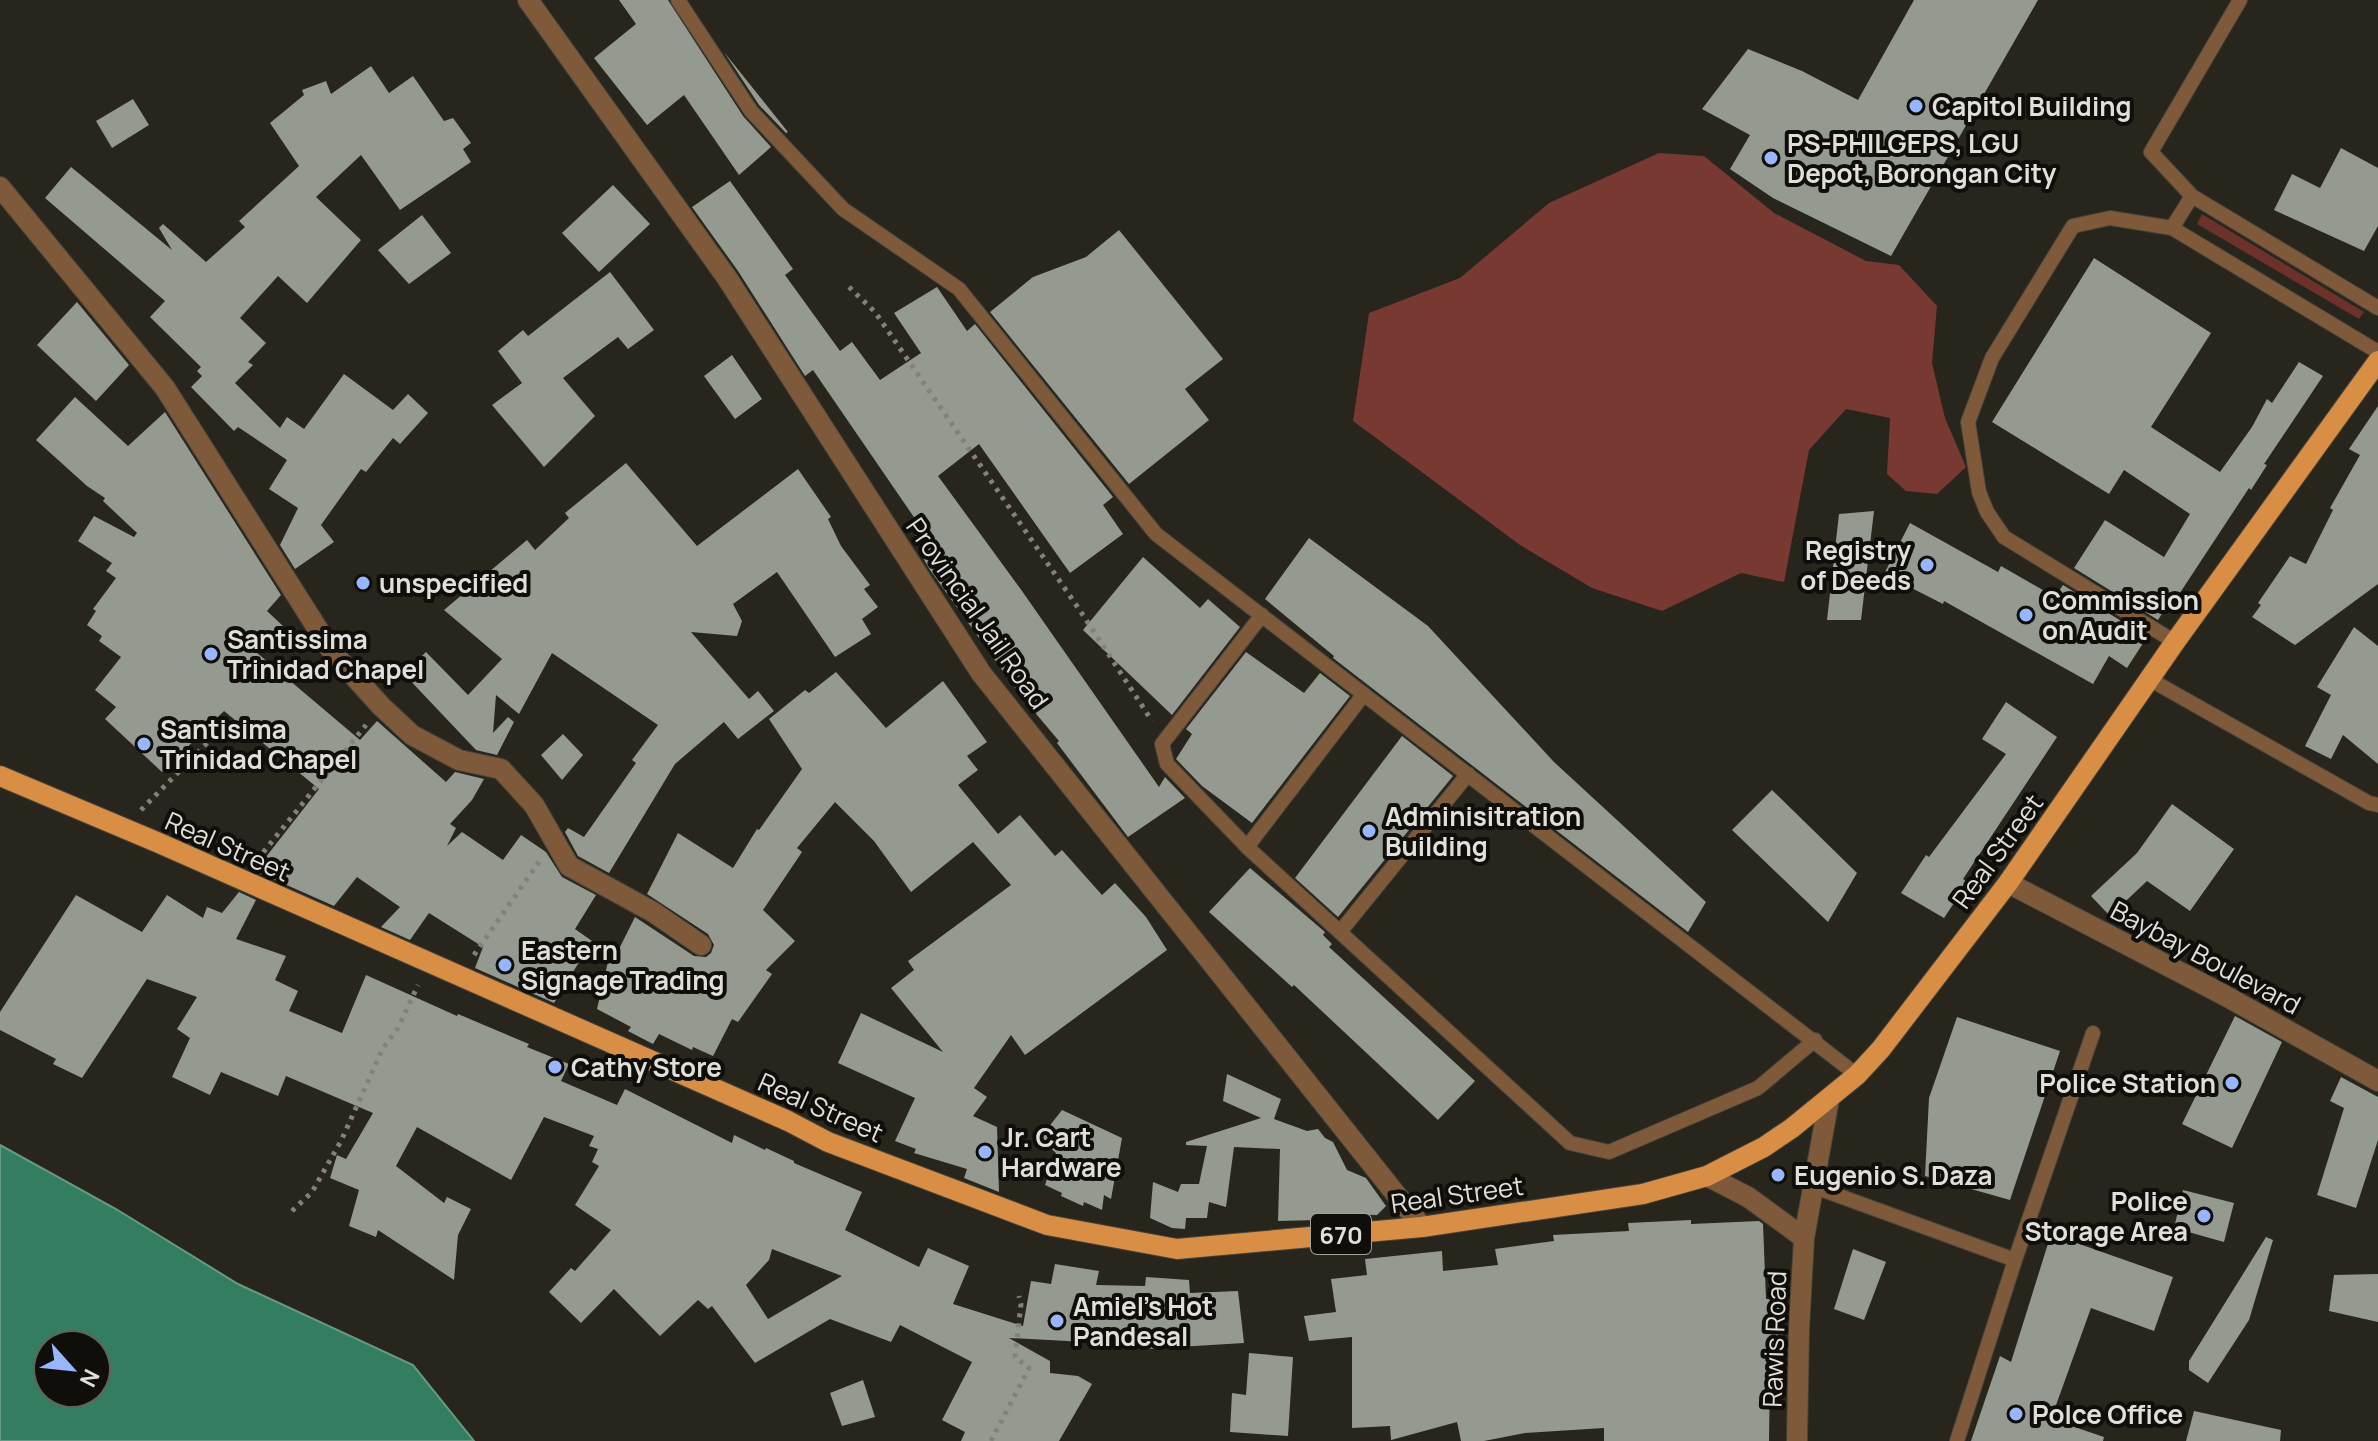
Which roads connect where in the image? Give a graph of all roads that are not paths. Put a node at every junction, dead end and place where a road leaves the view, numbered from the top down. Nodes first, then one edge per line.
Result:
1 (528, 0) edge
2 (678, 0) edge
3 (2240, 0) edge
4 (0, 187) edge
5 (2192, 196) junction
6 (2172, 228) junction
7 (2378, 308) edge
8 (2378, 352) edge
9 (2378, 361) edge
10 (1262, 615) junction
11 (2175, 642) junction
12 (2149, 679) junction
13 (1364, 694) junction
14 (1468, 774) junction
15 (0, 776) edge
16 (2378, 805) edge
17 (1247, 847) junction
18 (2008, 883) junction
19 (1340, 932) junction
20 (701, 945) dead end
21 (2093, 1033) dead end
22 (1815, 1040) junction
23 (1857, 1075) junction
24 (2378, 1081) edge
25 (1829, 1099) junction
26 (1707, 1176) junction
27 (1812, 1186) junction
28 (1422, 1227) junction
29 (1804, 1238) junction
30 (2015, 1260) junction
31 (1797, 1441) edge
32 (1957, 1441) edge

1 - 28 street, Provincial Jail Road
2 - 10 lane
3 - 5 lane
4 - 20 street
5 - 6 lane
5 - 7 lane
6 - 8 lane
6 - 11 lane
9 - 11 main road, Real Street / 670
10 - 13 lane
10 - 17 lane
11 - 12 main road, Real Street / 670
12 - 16 lane
12 - 18 main road, Real Street / 670
13 - 14 lane
13 - 17 lane
14 - 19 lane
14 - 22 lane
15 - 28 main road, Real Street / 670
17 - 19 lane
18 - 23 main road, Real Street / 670
18 - 24 street, Baybay Boulevard
19 - 22 lane
21 - 30 lane
22 - 23 lane
23 - 25 main road, Real Street / 670
25 - 26 main road, Real Street / 670
25 - 27 street, Rawis Road
26 - 28 main road, Real Street / 670
26 - 29 street, Rawis Road
27 - 29 street, Rawis Road
27 - 30 lane
29 - 31 street, Rawis Road
30 - 32 lane

